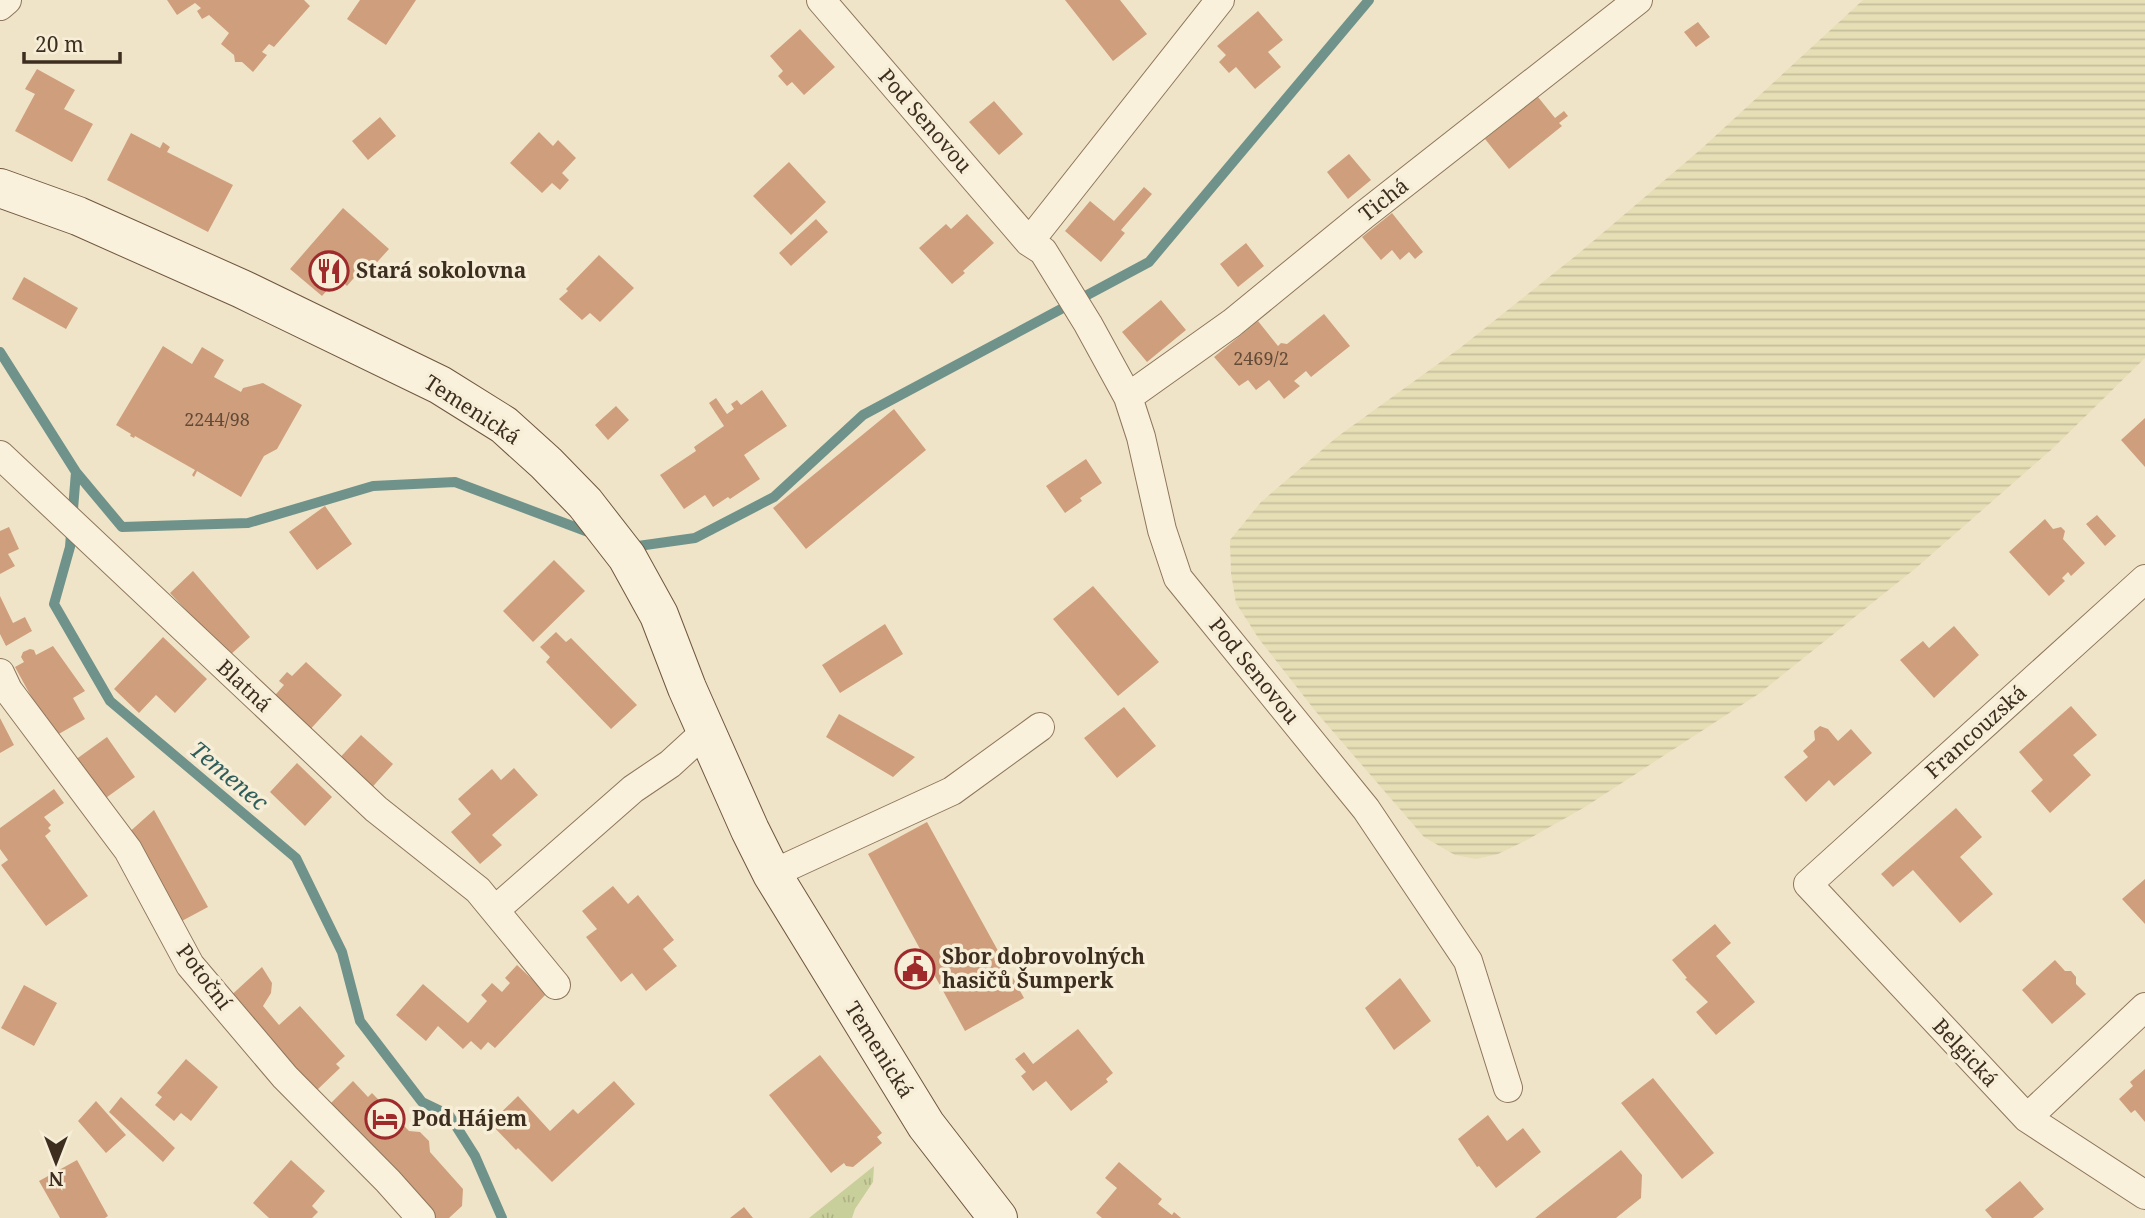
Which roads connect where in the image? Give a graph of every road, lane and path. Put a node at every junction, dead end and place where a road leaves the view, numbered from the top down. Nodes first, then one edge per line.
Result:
1 (8, 0) edge
2 (821, 0) edge
3 (1220, 0) edge
4 (1638, 0) edge
5 (0, 6) edge
6 (0, 188) edge
7 (1028, 242) junction
8 (1128, 397) junction
9 (0, 455) edge
10 (2145, 579) edge
11 (0, 673) edge
12 (1040, 727) dead end
13 (706, 732) junction
14 (772, 874) junction
15 (1808, 884) joint
16 (495, 910) junction
17 (556, 985) dead end
18 (2145, 1007) edge
19 (1508, 1088) dead end
20 (2027, 1118) junction
21 (2145, 1195) edge
22 (421, 1218) edge
23 (998, 1218) edge

1 - 5 street
2 - 7 street, Pod Senovou
3 - 7 street
4 - 8 street, Tichá
6 - 13 street, Temenická
7 - 8 street, Pod Senovou
8 - 19 street, Pod Senovou
9 - 16 street, Blatná
10 - 15 street, Francouzská
11 - 22 street, Potoční
12 - 14 street
13 - 14 street, Temenická
13 - 16 street
14 - 23 street, Temenická
15 - 20 street, Belgická
16 - 17 street, Blatná
18 - 20 street
20 - 21 street, Belgická

